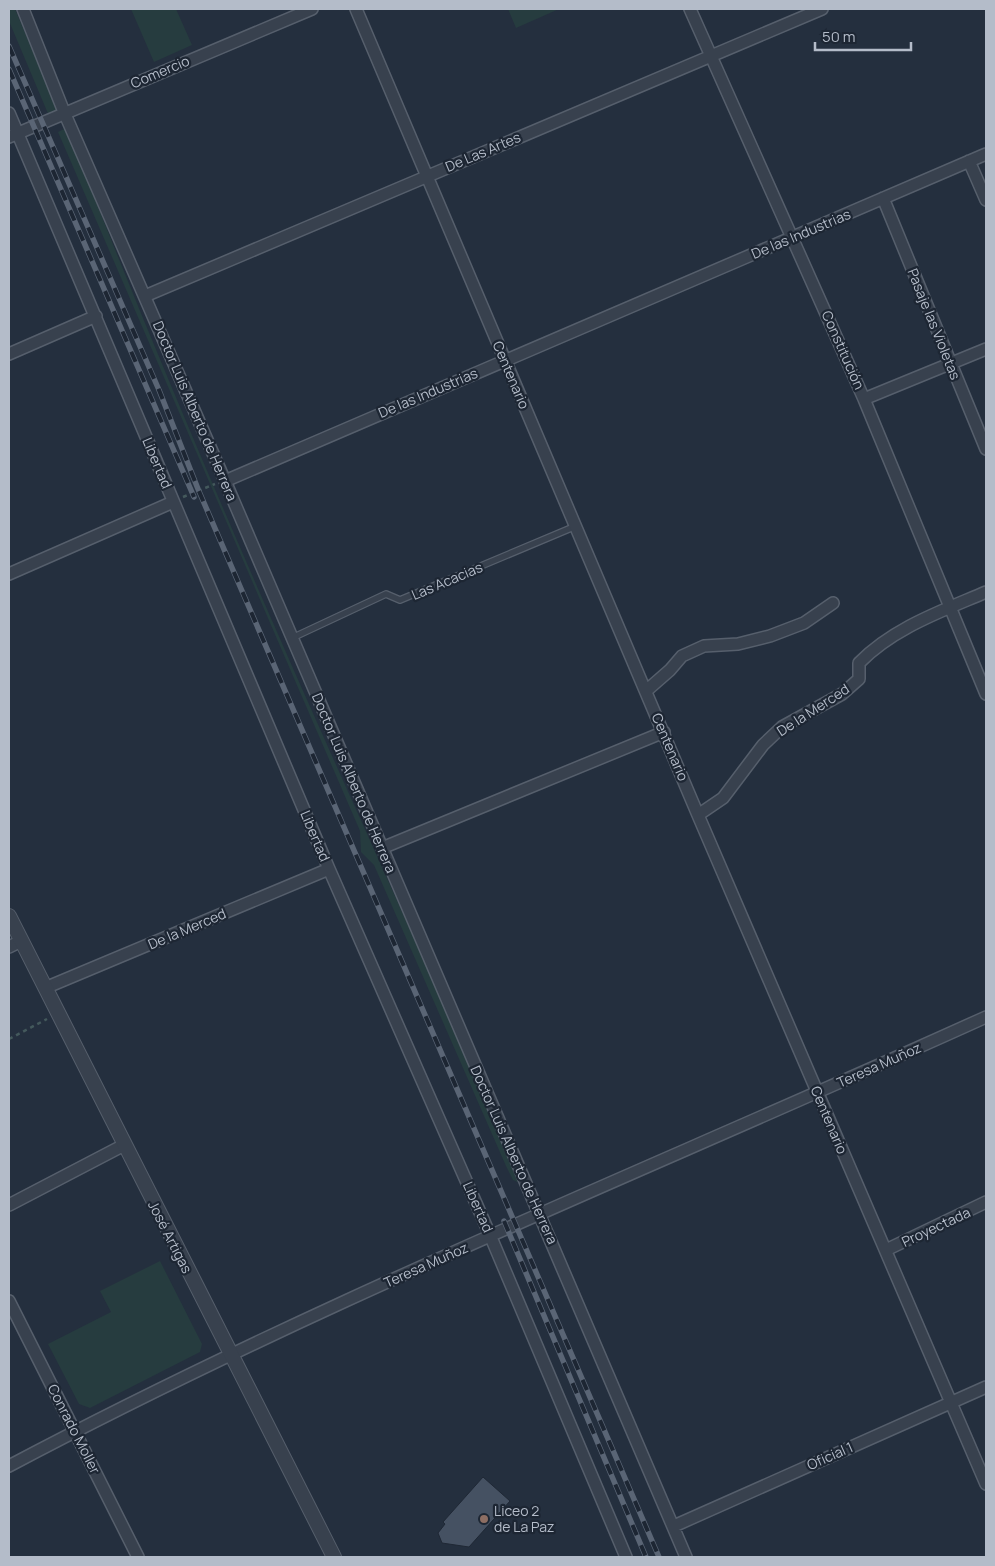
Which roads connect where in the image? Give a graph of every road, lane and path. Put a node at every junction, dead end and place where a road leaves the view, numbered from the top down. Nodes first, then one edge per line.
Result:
1 (23, 9) edge
2 (312, 9) edge
3 (356, 9) edge
4 (690, 9) edge
5 (822, 9) edge
6 (711, 55) junction
7 (64, 112) junction
8 (9, 113) edge
9 (13, 135) edge
10 (986, 154) edge
11 (969, 161) junction
12 (428, 176) junction
13 (883, 198) junction
14 (986, 200) edge
15 (793, 237) junction
16 (145, 296) junction
17 (96, 316) junction
18 (986, 349) edge
19 (9, 354) edge
20 (505, 360) junction
21 (950, 363) junction
22 (864, 398) junction
23 (986, 449) edge
24 (225, 481) junction
25 (173, 502) junction
26 (576, 526) junction
27 (9, 574) edge
28 (986, 592) edge
29 (833, 603) dead end
30 (950, 607) junction
31 (292, 638) junction
32 (646, 691) junction
33 (986, 694) edge
34 (664, 732) junction
35 (698, 815) junction
36 (382, 848) junction
37 (329, 869) junction
38 (9, 916) edge
39 (15, 944) edge
40 (45, 988) junction
41 (58, 1014) junction
42 (986, 1017) edge
43 (9, 1039) edge
44 (818, 1093) junction
45 (124, 1146) junction
46 (986, 1202) edge
47 (9, 1205) edge
48 (541, 1213) junction
49 (490, 1235) junction
50 (886, 1250) junction
51 (9, 1301) edge
52 (230, 1354) junction
53 (986, 1387) edge
54 (952, 1402) junction
55 (75, 1431) junction
56 (9, 1466) edge
57 (986, 1484) edge
58 (674, 1526) junction
59 (138, 1557) edge
60 (334, 1557) edge
61 (626, 1557) edge
62 (686, 1557) edge

1 - 7 street, Doctor Luis Alberto de Herrera
2 - 7 street, Comercio
3 - 12 street, Centenario
4 - 6 street, Constitución
5 - 6 street, De Las Artes
6 - 12 street, De Las Artes
6 - 15 street, Constitución
7 - 9 street, Comercio
7 - 16 street, Doctor Luis Alberto de Herrera
8 - 9 street, Libertad
9 - 17 street, Libertad
10 - 11 street, De las Industrias
11 - 13 street, De las Industrias
11 - 14 street
12 - 16 street, De Las Artes
12 - 20 street, Centenario
13 - 15 street, De las Industrias
13 - 21 street, Pasaje las Violetas
15 - 20 street, De las Industrias
15 - 22 street, Constitución
16 - 24 street, Doctor Luis Alberto de Herrera
17 - 19 street
17 - 25 street, Libertad
18 - 21 street
20 - 24 street, De las Industrias
20 - 26 street, Centenario
21 - 22 street
21 - 23 street, Pasaje las Violetas
22 - 30 street, Constitución
24 - 25 path
24 - 31 street, Doctor Luis Alberto de Herrera
25 - 27 street
25 - 37 street, Libertad
26 - 31 lane, Las Acacias
26 - 32 street, Centenario
28 - 30 street, De la Merced
29 - 32 street
30 - 33 street, Constitución
30 - 35 street, De la Merced
31 - 36 street, Doctor Luis Alberto de Herrera
32 - 34 street, Centenario
34 - 35 street, Centenario
34 - 36 street
35 - 44 street, Centenario
36 - 48 street, Doctor Luis Alberto de Herrera
37 - 40 street, De la Merced
37 - 49 street, Libertad
38 - 39 street, José Artigas
39 - 40 street, José Artigas
40 - 41 street, José Artigas
41 - 43 path
41 - 45 street, José Artigas
42 - 44 street, Teresa Muñoz
44 - 48 street, Teresa Muñoz
44 - 50 street, Centenario
45 - 47 street
45 - 52 street, José Artigas
46 - 50 street, Proyectada
48 - 49 street, Teresa Muñoz
48 - 58 street, Doctor Luis Alberto de Herrera
49 - 52 street, Teresa Muñoz
49 - 61 street, Libertad
50 - 54 street, Centenario
51 - 55 street, Conrado Moller
52 - 55 street, Teresa Muñoz
52 - 60 street, José Artigas
53 - 54 street, Oficial 1
54 - 57 street, Centenario
54 - 58 street, Oficial 1
55 - 56 street, Teresa Muñoz
55 - 59 street, Conrado Moller
58 - 62 street, Doctor Luis Alberto de Herrera

